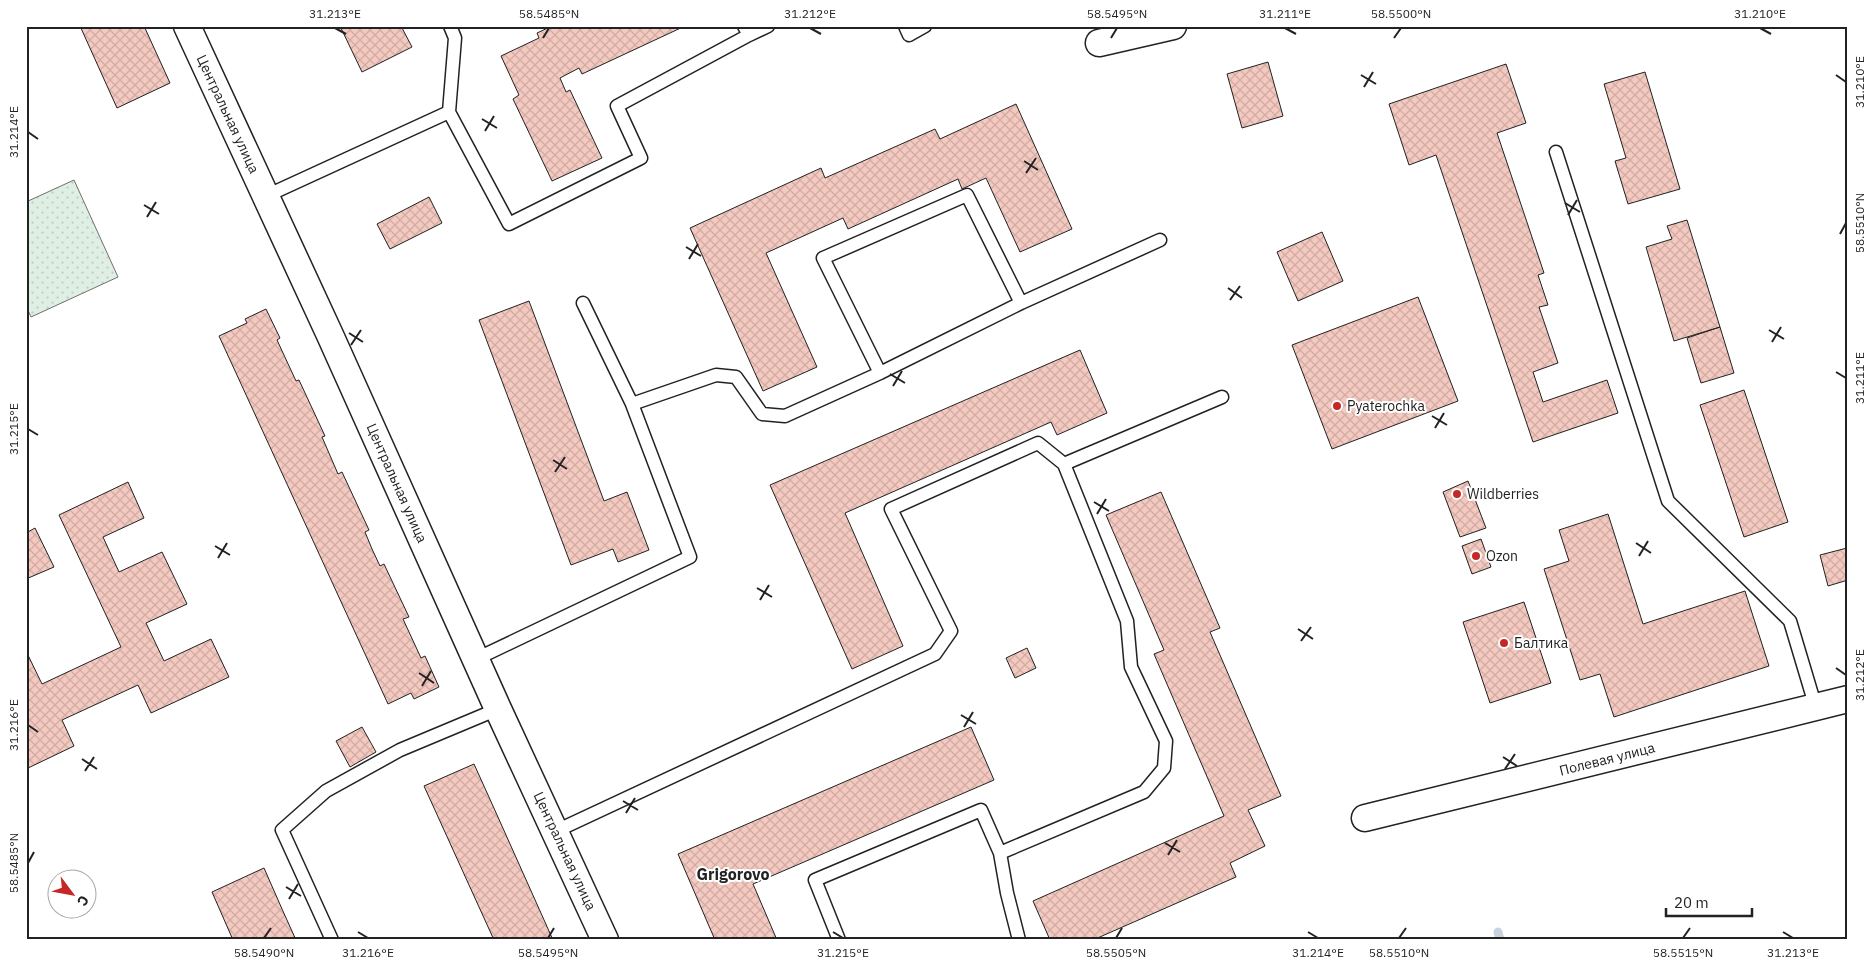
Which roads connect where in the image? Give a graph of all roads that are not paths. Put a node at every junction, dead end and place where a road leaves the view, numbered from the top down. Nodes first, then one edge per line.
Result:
1 (187, 26) edge
2 (450, 26) edge
3 (768, 26) edge
4 (905, 26) edge
5 (926, 26) edge
6 (1173, 26) edge
7 (747, 31) edge
8 (1099, 43) dead end
9 (449, 112) junction
10 (1556, 152) dead end
11 (266, 196) junction
12 (1160, 240) dead end
13 (584, 303) dead end
14 (1021, 303) junction
15 (880, 373) junction
16 (1222, 397) dead end
17 (632, 404) junction
18 (1064, 464) junction
19 (476, 659) junction
20 (1848, 700) edge
21 (1816, 708) junction
22 (498, 709) junction
23 (1366, 818) dead end
24 (556, 831) junction
25 (1000, 853) junction
26 (332, 940) edge
27 (605, 940) edge
28 (839, 940) edge
29 (1019, 940) edge

1 - 11 street, Центральная улица
2 - 9 lane
3 - 7 lane
4 - 5 lane
6 - 8 street
7 - 9 lane
9 - 11 lane
10 - 21 lane
11 - 19 street, Центральная улица
12 - 14 lane
13 - 17 lane
14 - 15 lane
14 - 15 lane
15 - 17 lane
16 - 18 lane
17 - 19 lane
18 - 24 lane
18 - 25 lane
19 - 22 street, Центральная улица
20 - 21 street, Полевая улица
21 - 23 street, Полевая улица
22 - 24 street, Центральная улица
22 - 26 lane
24 - 27 street, Центральная улица
25 - 28 lane
25 - 29 lane

